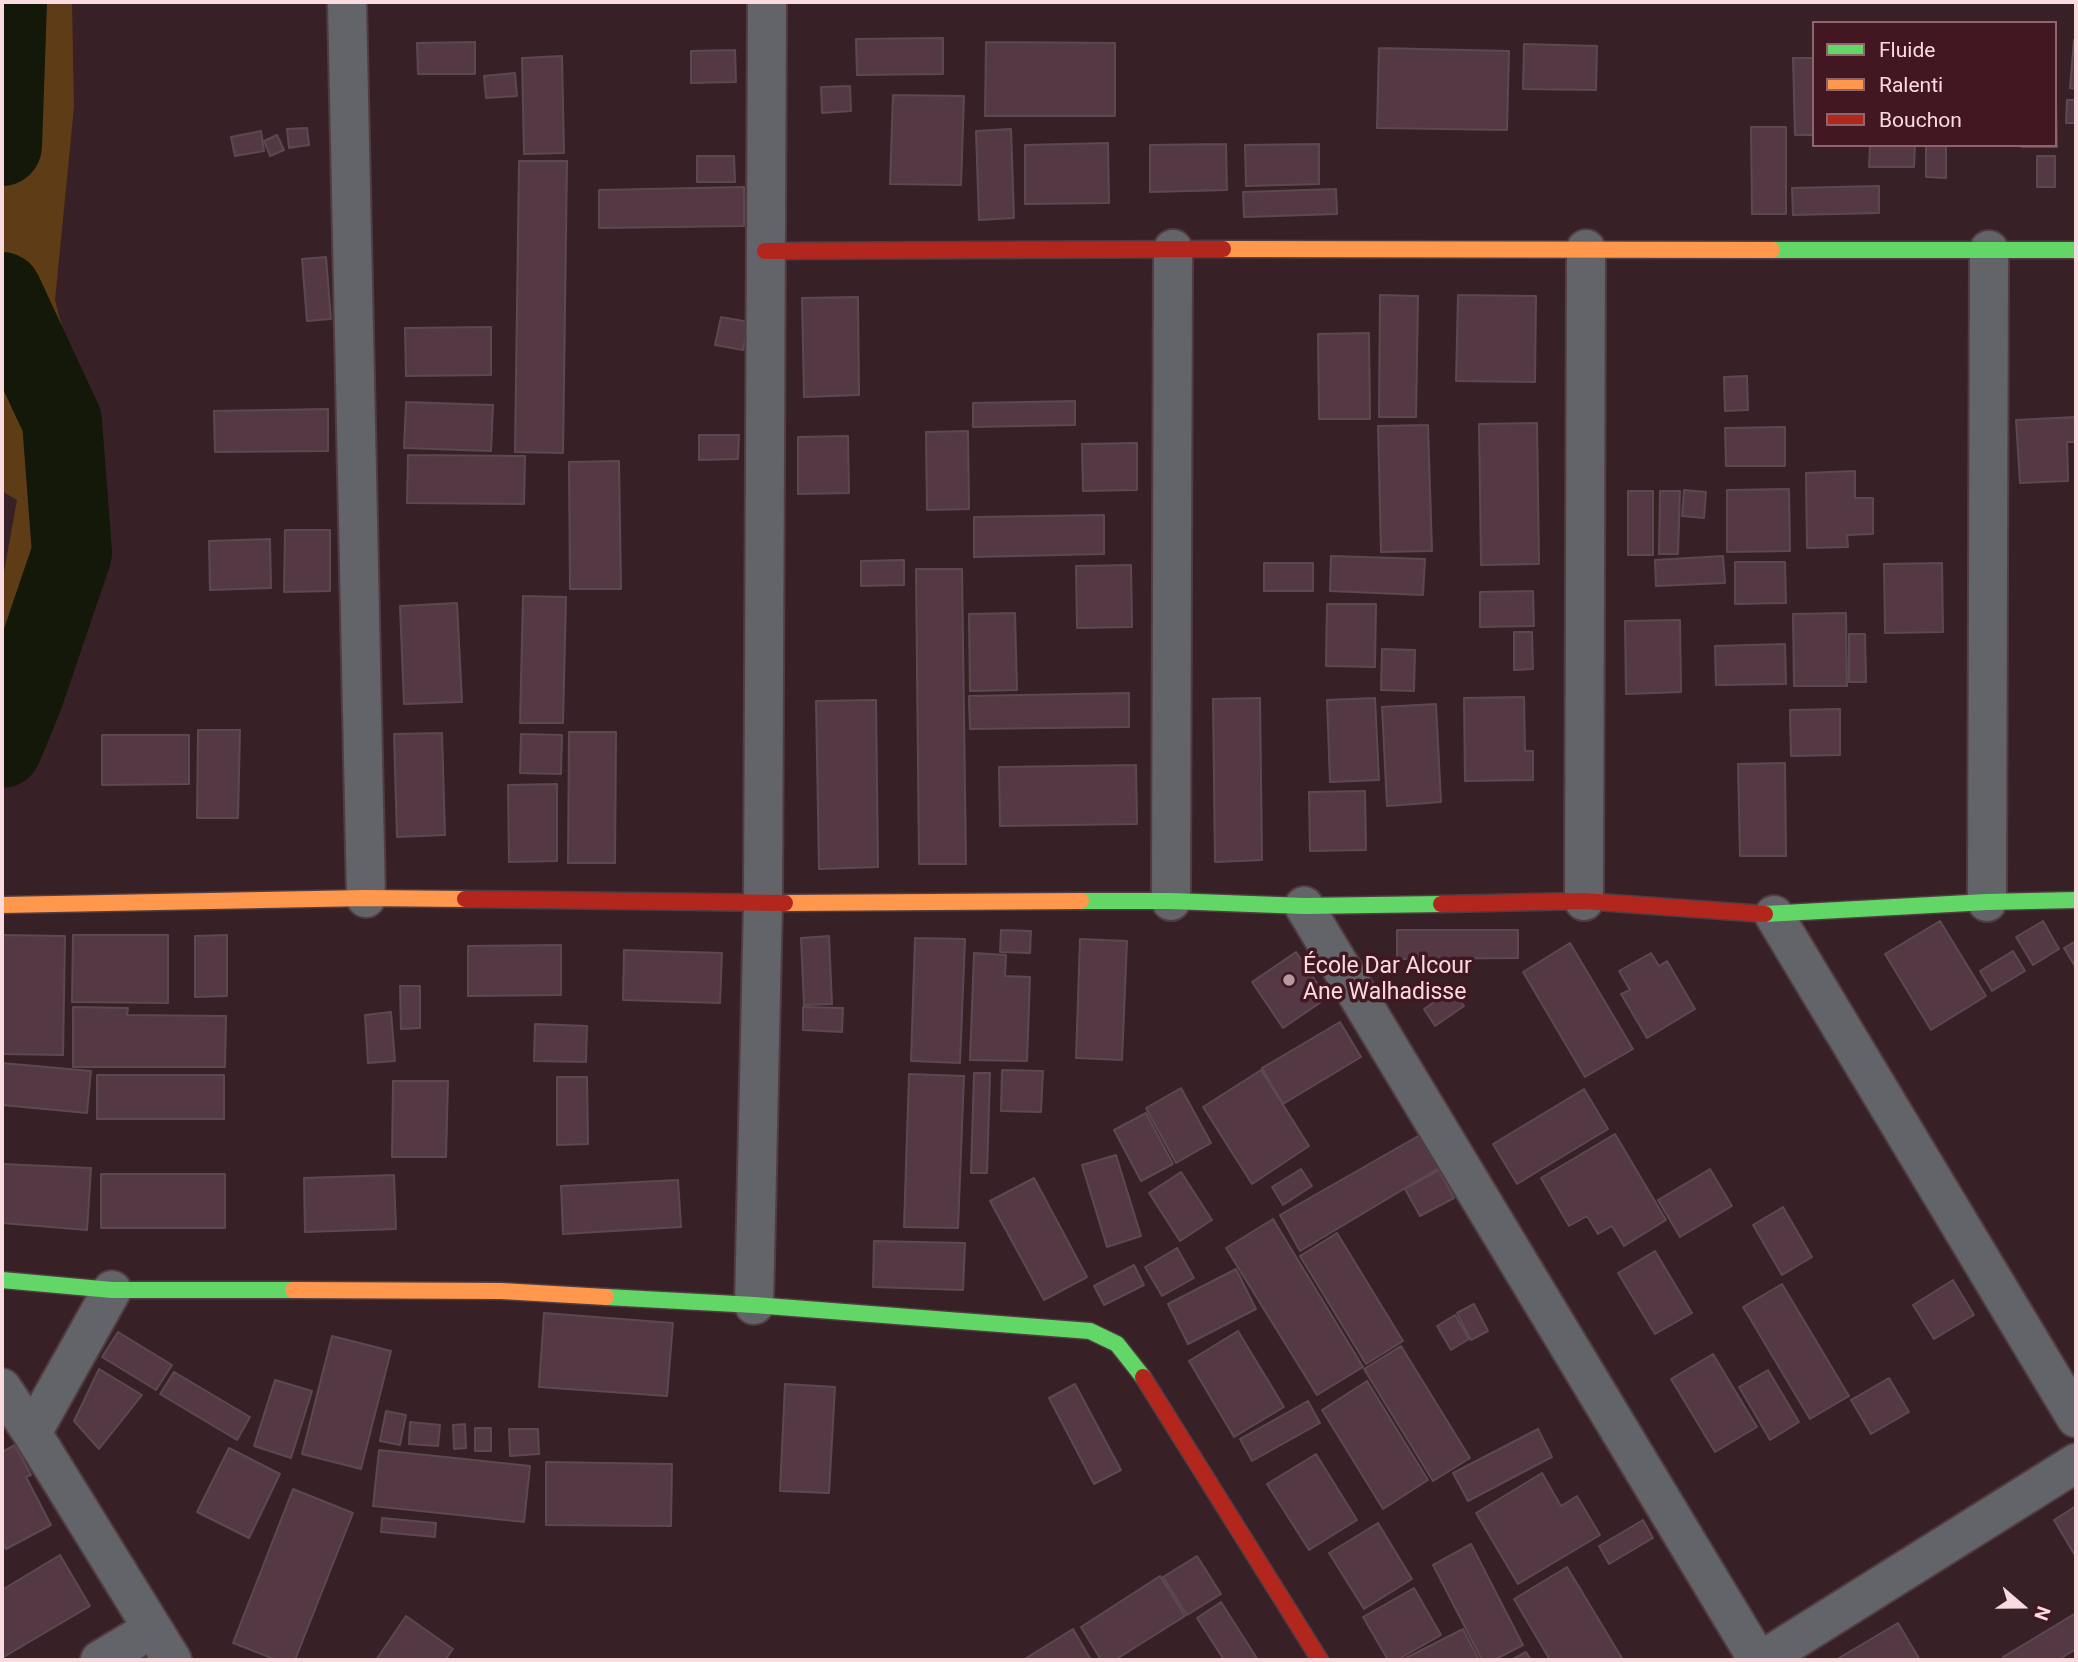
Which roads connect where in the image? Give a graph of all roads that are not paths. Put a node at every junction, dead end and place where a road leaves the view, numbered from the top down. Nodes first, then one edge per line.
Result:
1 (347, 2) edge
2 (767, 2) edge
3 (1173, 249) junction
4 (1586, 249) junction
5 (1989, 250) junction
6 (2076, 250) edge
7 (765, 251) junction
8 (366, 898) junction
9 (2076, 900) edge
10 (1171, 901) junction
11 (1584, 901) junction
12 (1987, 902) junction
13 (763, 903) junction
14 (2, 905) edge
15 (1304, 906) junction
16 (1774, 915) junction
17 (2, 1280) edge
18 (111, 1290) junction
19 (754, 1305) junction
20 (2, 1388) edge
21 (2076, 1418) edge
22 (32, 1433) junction
23 (2076, 1463) edge
24 (162, 1645) edge
25 (100, 1660) edge
26 (1320, 1660) edge
27 (1760, 1660) edge

1 - 8 street
2 - 7 street
3 - 4 street
3 - 7 street
3 - 10 street
4 - 5 street
4 - 11 street
5 - 6 street
5 - 12 street
7 - 13 street
8 - 13 street
8 - 14 street
9 - 12 street
10 - 13 street
10 - 15 street
11 - 15 street
11 - 16 street
12 - 16 street
13 - 19 street
15 - 27 street
16 - 21 street
17 - 18 street
18 - 19 street
18 - 22 street
19 - 26 street
20 - 22 street
22 - 24 street
23 - 27 street
24 - 25 street

